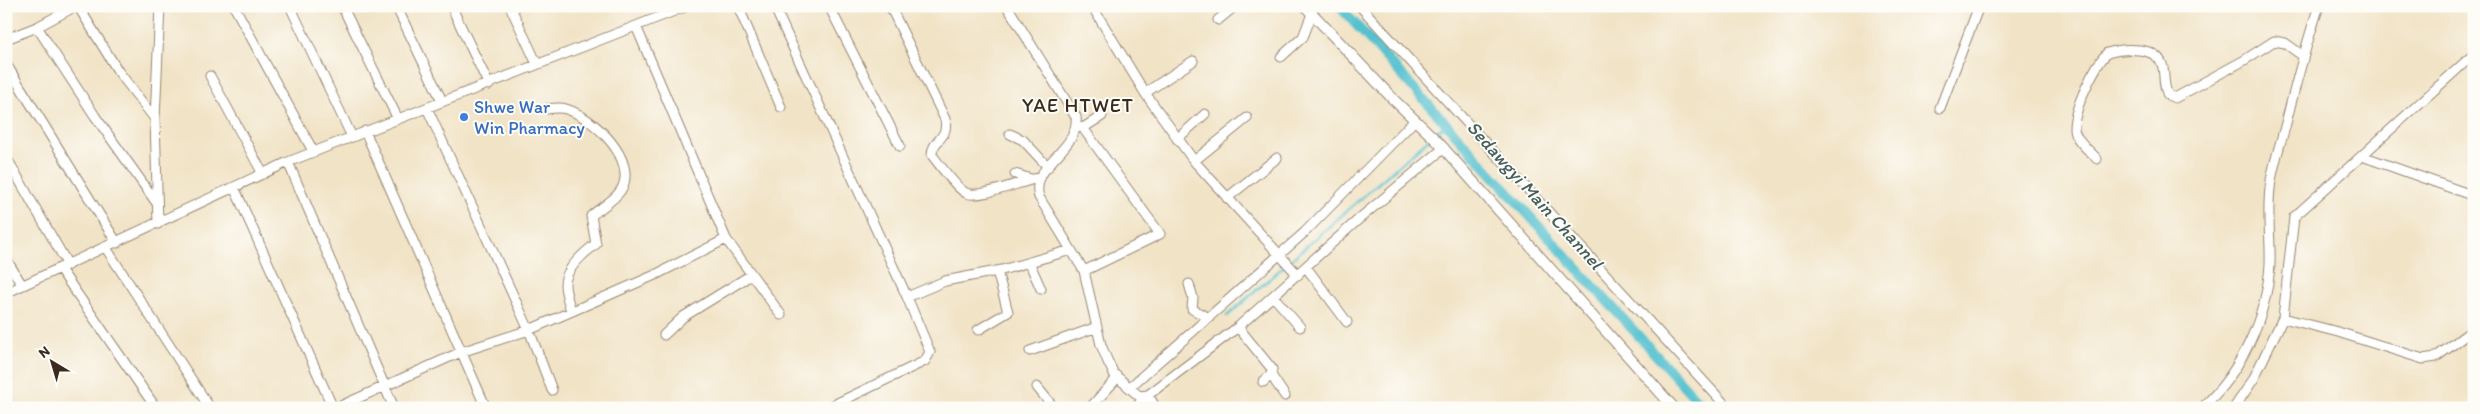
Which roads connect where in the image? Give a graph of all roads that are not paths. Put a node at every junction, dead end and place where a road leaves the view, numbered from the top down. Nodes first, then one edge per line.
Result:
1 (77, 6) edge
2 (160, 6) edge
3 (234, 6) edge
4 (290, 6) edge
5 (342, 6) edge
6 (396, 6) edge
7 (451, 6) edge
8 (510, 6) edge
9 (687, 6) edge
10 (738, 6) edge
11 (774, 6) edge
12 (829, 6) edge
13 (890, 6) edge
14 (1007, 6) edge
15 (1092, 6) edge
16 (1235, 6) edge
17 (1305, 6) edge
18 (1360, 6) edge
19 (1979, 6) edge
20 (2319, 6) edge
21 (1312, 14) junction
22 (1218, 20) dead end
23 (636, 26) junction
24 (37, 27) junction
25 (6, 39) edge
26 (2474, 54) edge
27 (2303, 56) junction
28 (1281, 57) dead end
29 (1193, 61) dead end
30 (6, 64) edge
31 (537, 64) junction
32 (210, 76) dead end
33 (488, 85) junction
34 (1145, 93) junction
35 (442, 101) junction
36 (781, 107) dead end
37 (426, 108) junction
38 (1940, 108) dead end
39 (547, 109) dead end
40 (1206, 114) dead end
41 (1102, 116) dead end
42 (1247, 118) dead end
43 (155, 119) junction
44 (398, 119) junction
45 (1415, 120) junction
46 (1080, 127) junction
47 (365, 132) junction
48 (1010, 134) dead end
49 (352, 137) junction
50 (1177, 139) junction
51 (1441, 145) junction
52 (900, 146) dead end
53 (313, 152) junction
54 (2362, 156) junction
55 (6, 157) edge
56 (1277, 158) dead end
57 (2097, 159) dead end
58 (1194, 161) junction
59 (288, 162) junction
60 (1048, 166) junction
61 (263, 174) junction
62 (1015, 174) dead end
63 (1035, 179) junction
64 (234, 187) junction
65 (2474, 196) edge
66 (1227, 198) junction
67 (156, 202) junction
68 (158, 224) junction
69 (726, 239) junction
70 (117, 243) junction
71 (106, 248) junction
72 (1071, 250) junction
73 (1281, 257) junction
74 (6, 259) edge
75 (1030, 262) junction
76 (64, 267) junction
77 (1306, 268) junction
78 (1084, 270) junction
79 (997, 271) junction
80 (1296, 273) junction
81 (751, 275) junction
82 (1189, 284) dead end
83 (22, 285) junction
84 (1041, 289) dead end
85 (6, 293) edge
86 (1273, 296) junction
87 (907, 297) junction
88 (571, 311) junction
89 (781, 315) dead end
90 (1209, 318) junction
91 (2283, 318) junction
92 (1347, 322) dead end
93 (1238, 326) junction
94 (1097, 327) junction
95 (1300, 327) dead end
96 (2474, 329) edge
97 (529, 330) junction
98 (978, 330) dead end
99 (664, 335) dead end
100 (1030, 351) dead end
101 (461, 352) junction
102 (1270, 375) junction
103 (1118, 377) junction
104 (1263, 382) dead end
105 (385, 386) junction
106 (1037, 387) dead end
107 (552, 390) dead end
108 (1137, 392) junction
109 (1285, 396) dead end
110 (156, 408) edge
111 (210, 408) edge
112 (334, 408) edge
113 (394, 408) edge
114 (486, 408) edge
115 (826, 408) edge
116 (1054, 408) edge
117 (1090, 408) edge
118 (1135, 408) edge
119 (1156, 408) edge
120 (1674, 408) edge
121 (1728, 408) edge
122 (2202, 408) edge
123 (2234, 408) edge

1 - 24 street
1 - 43 street
2 - 43 street
3 - 53 street
4 - 49 street
5 - 44 street
6 - 35 street
7 - 33 street
8 - 31 street
9 - 23 street
10 - 36 street
11 - 87 street
12 - 52 street
13 - 63 street
14 - 46 street
15 - 34 street
16 - 22 street
17 - 21 street
18 - 121 street
19 - 38 street
20 - 27 street
21 - 28 street
21 - 45 street
23 - 31 street
23 - 69 street
24 - 25 street
24 - 67 street
26 - 54 street
27 - 57 street
27 - 122 street
29 - 34 street
30 - 70 street
31 - 33 street
32 - 61 street
33 - 35 street
34 - 50 street
35 - 37 street
37 - 44 street
37 - 97 street
39 - 88 street
40 - 50 street
41 - 46 street
42 - 58 street
43 - 67 street
44 - 47 street
45 - 51 street
45 - 73 street
46 - 60 street
46 - 78 street
47 - 49 street
47 - 101 street
48 - 60 street
49 - 53 street
50 - 58 street
51 - 77 street
51 - 120 street
53 - 59 street
54 - 65 street
54 - 91 street
55 - 76 street
56 - 66 street
58 - 66 street
59 - 61 street
59 - 105 street
60 - 63 street
61 - 64 street
62 - 63 street
63 - 72 street
64 - 68 street
64 - 112 street
66 - 73 street
67 - 68 street
68 - 70 street
69 - 81 street
69 - 88 street
70 - 71 street
71 - 76 street
71 - 111 street
72 - 75 street
72 - 78 street
73 - 80 street
73 - 90 street
74 - 83 street
75 - 79 street
75 - 84 street
76 - 83 street
76 - 110 street
77 - 80 street
77 - 92 street
78 - 94 street
79 - 87 street
79 - 98 street
80 - 86 street
81 - 89 street
81 - 99 street
82 - 90 street
83 - 85 street
86 - 93 street
86 - 95 street
87 - 115 street
88 - 97 street
90 - 108 street
91 - 96 street
91 - 123 street
93 - 102 street
93 - 108 street
94 - 100 street
94 - 103 street
97 - 101 street
97 - 107 street
101 - 105 street
101 - 114 street
102 - 104 street
102 - 109 street
103 - 108 street
103 - 117 street
105 - 112 street
105 - 113 street
106 - 116 street
108 - 118 street
108 - 119 street

